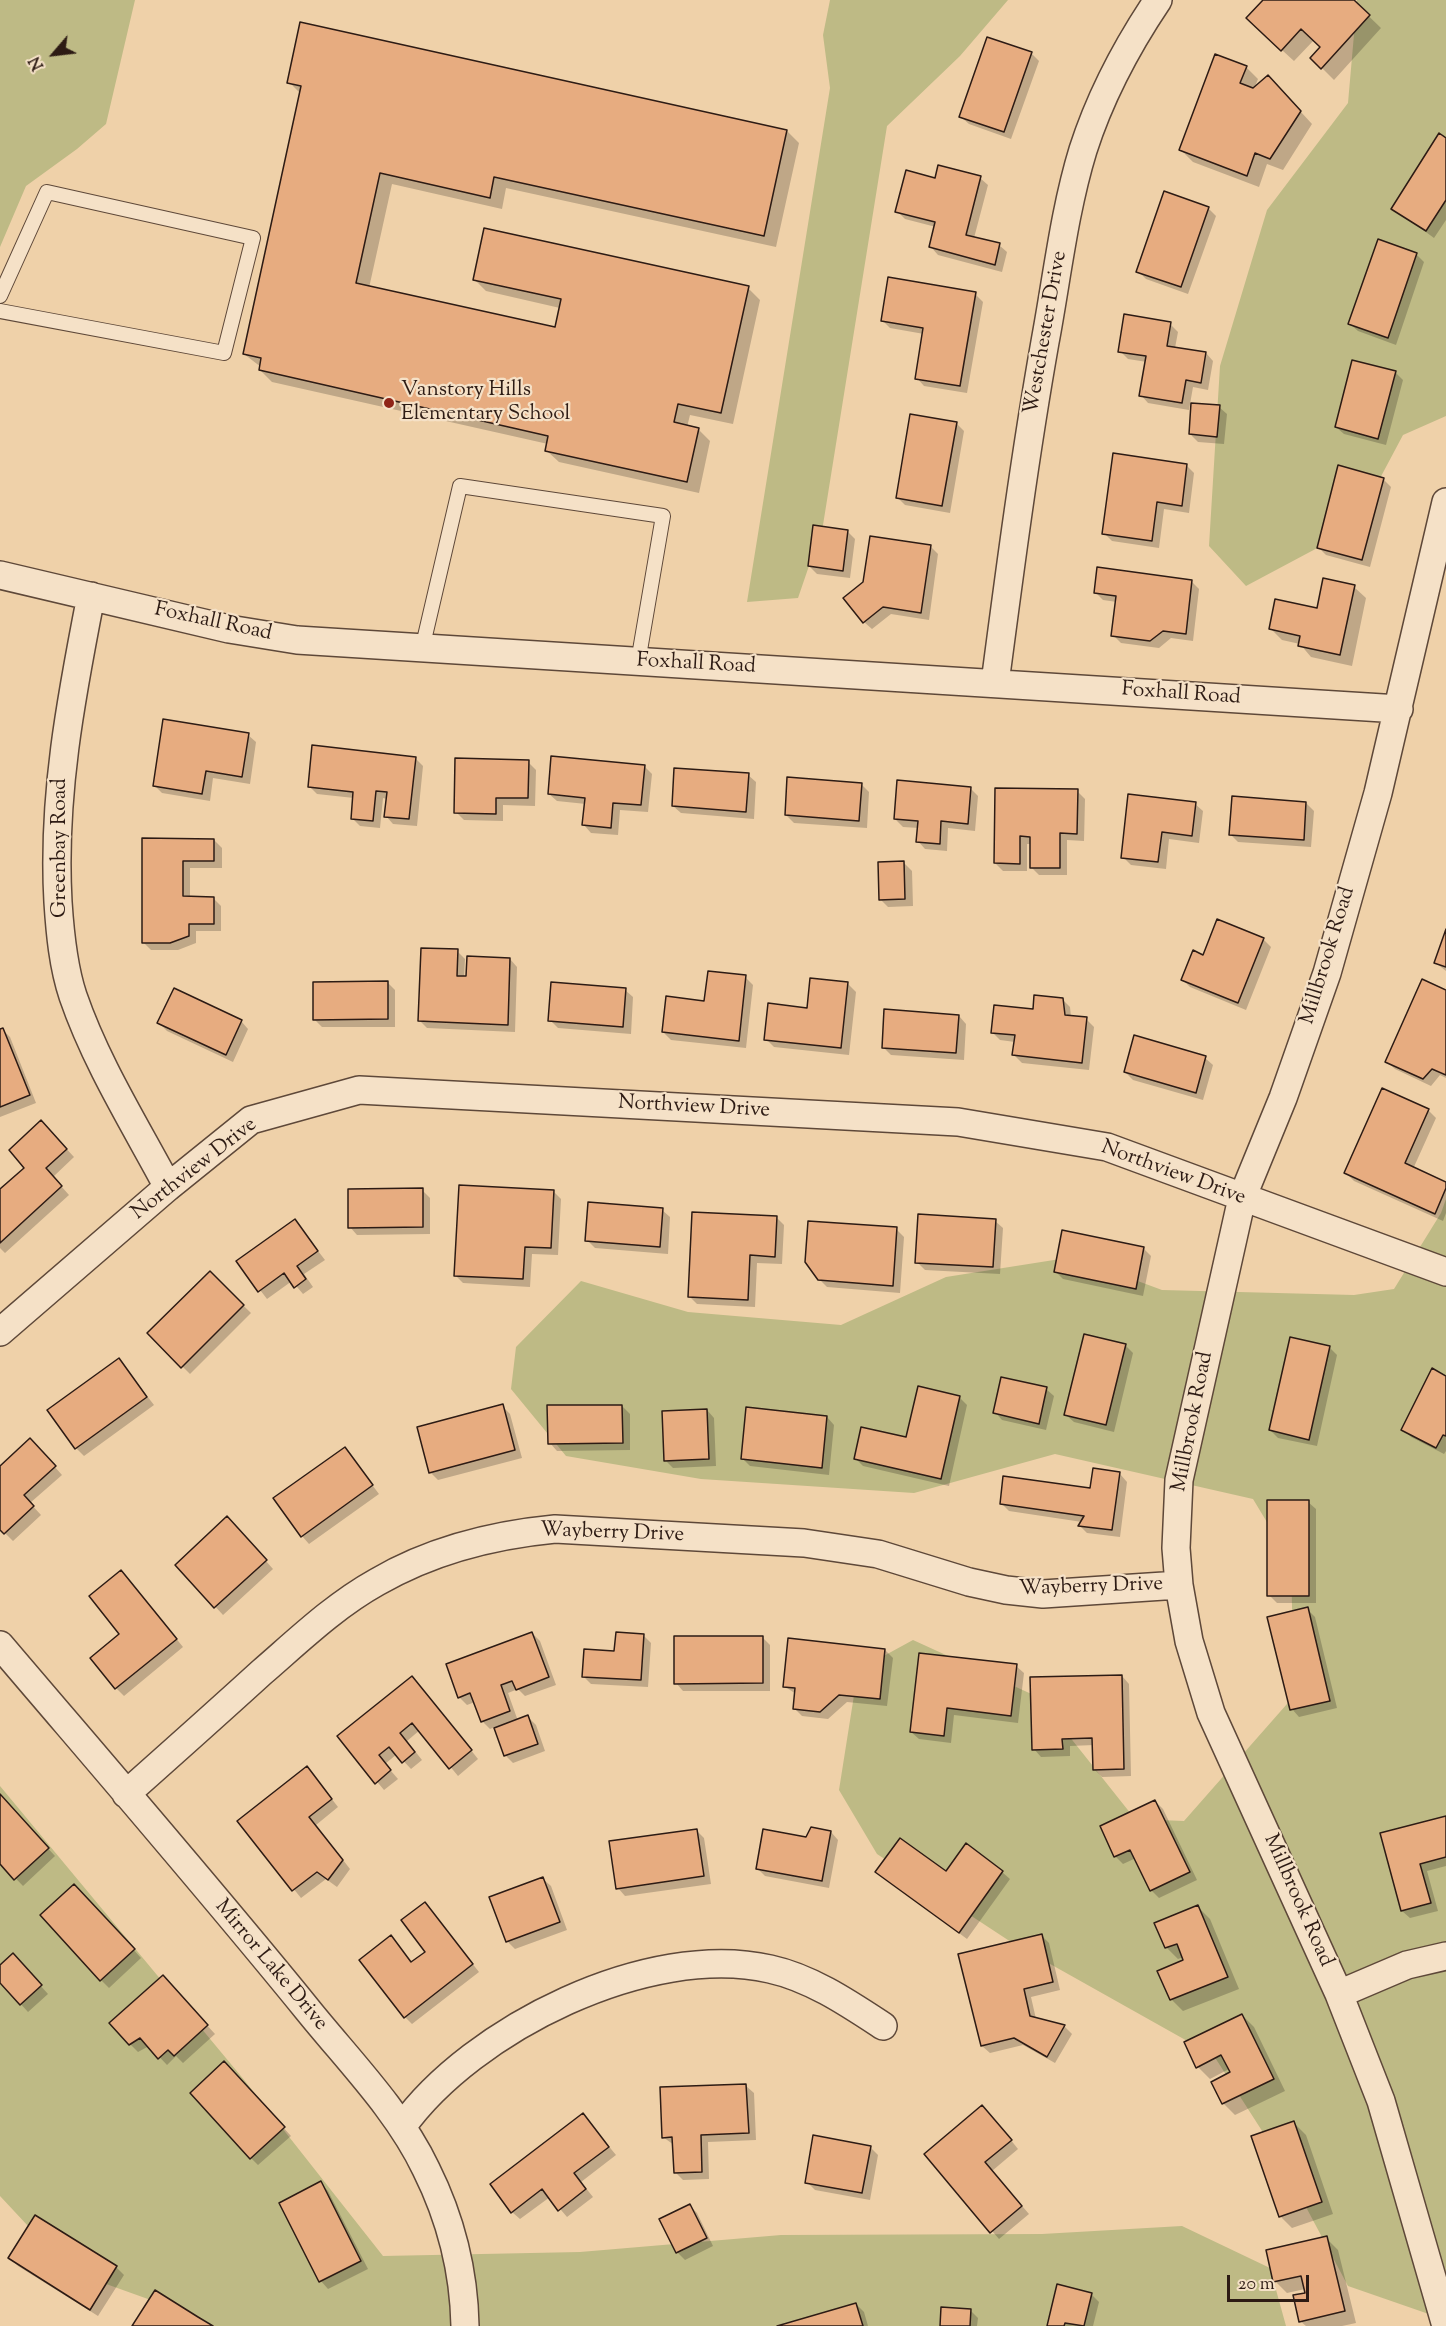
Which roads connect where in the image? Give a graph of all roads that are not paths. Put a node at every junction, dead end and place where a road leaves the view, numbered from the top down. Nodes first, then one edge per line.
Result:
1 (1158, 0) edge
2 (0, 296) edge
3 (0, 311) edge
4 (1446, 502) edge
5 (0, 575) edge
6 (91, 596) junction
7 (422, 649) junction
8 (638, 662) junction
9 (995, 683) junction
10 (1399, 709) junction
11 (168, 1187) junction
12 (1242, 1198) junction
13 (1446, 1272) edge
14 (0, 1332) edge
15 (1179, 1585) junction
16 (0, 1645) edge
17 (126, 1794) junction
18 (1446, 1956) edge
19 (1339, 1994) junction
20 (883, 2026) dead end
21 (402, 2127) junction
22 (465, 2326) edge
23 (1446, 2326) edge

1 - 9 street, Westchester Drive
2 - 3 lane
4 - 10 street, Millbrook Road
5 - 6 street, Foxhall Road
6 - 7 street, Foxhall Road
6 - 11 street, Greenbay Road
7 - 8 street, Foxhall Road
7 - 8 lane
8 - 9 street, Foxhall Road
9 - 10 street, Foxhall Road
10 - 12 street, Millbrook Road
11 - 12 street, Northview Drive
11 - 14 street, Northview Drive
12 - 13 street, Northview Drive
12 - 15 street, Millbrook Road
15 - 17 street, Wayberry Drive
15 - 19 street, Millbrook Road
16 - 17 street, Mirror Lake Drive
17 - 21 street, Mirror Lake Drive
18 - 19 street
19 - 23 street, Millbrook Road
20 - 21 street
21 - 22 street, Mirror Lake Drive

